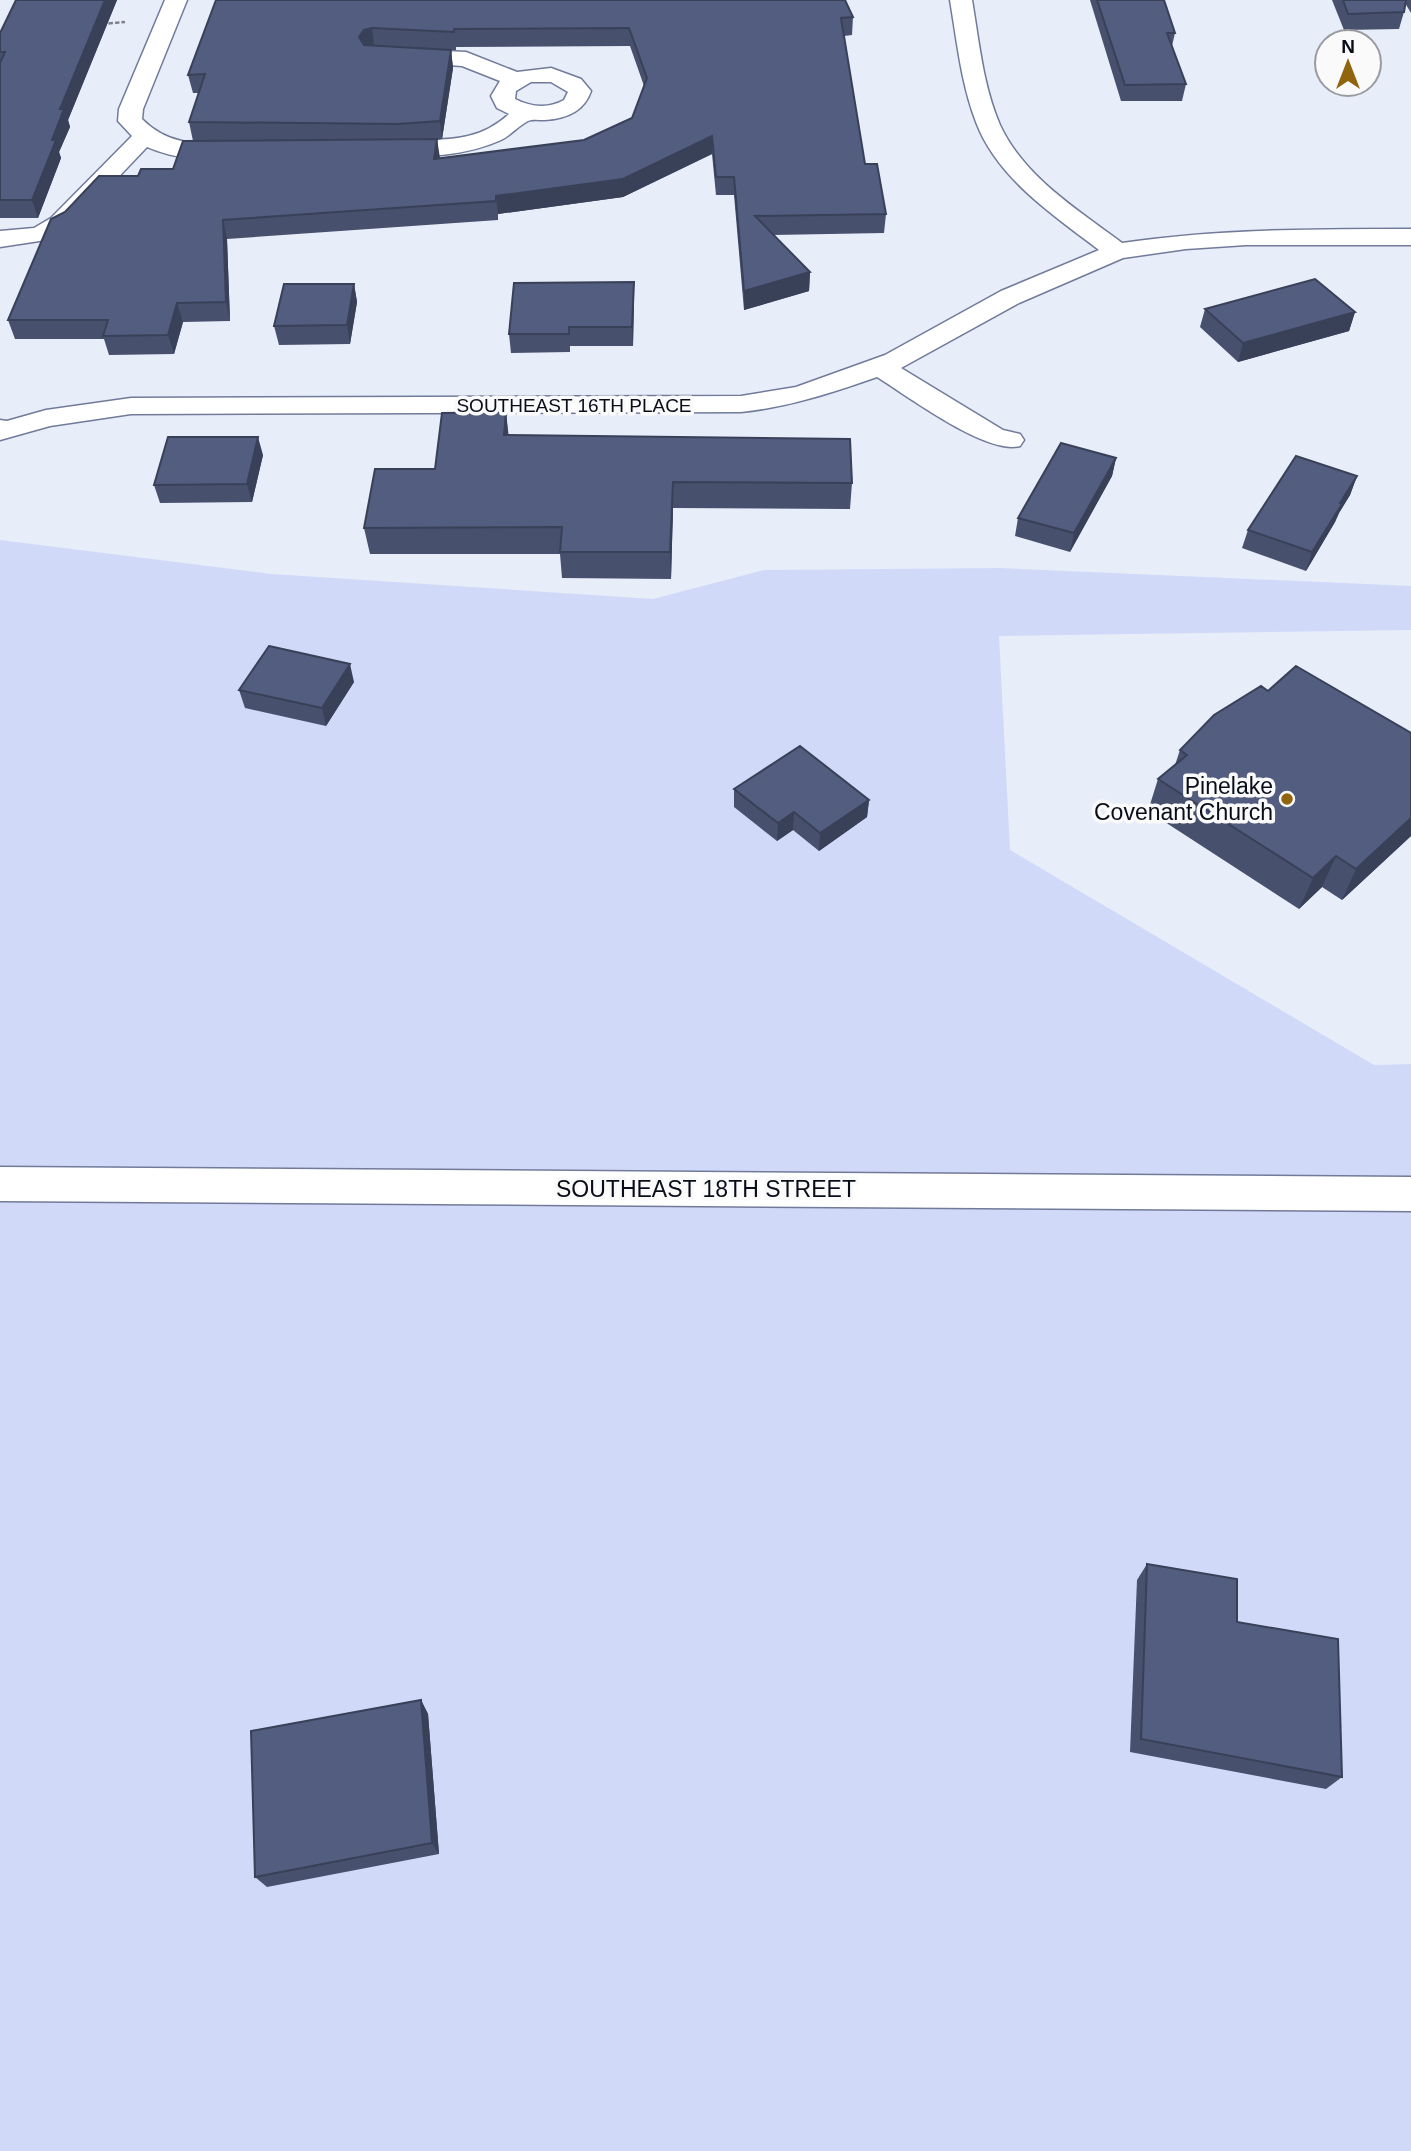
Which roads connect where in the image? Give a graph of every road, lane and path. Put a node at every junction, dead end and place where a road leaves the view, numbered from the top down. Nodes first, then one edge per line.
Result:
1 (961, 0) edge
2 (172, 10) edge
3 (94, 24) edge
4 (375, 56) edge
5 (517, 80) junction
6 (524, 111) junction
7 (150, 140) junction
8 (360, 150) edge
9 (254, 151) edge
10 (1411, 237) edge
11 (0, 239) edge
12 (1117, 251) junction
13 (880, 367) junction
14 (1, 430) edge
15 (1010, 439) dead end
16 (0, 1184) edge
17 (1411, 1194) edge

1 - 12 street
2 - 3 path
2 - 7 street
4 - 5 street
5 - 6 street
5 - 6 street
6 - 8 street
7 - 9 street
7 - 11 street
10 - 12 street, SOUTHEAST 16TH PLACE
12 - 13 street, SOUTHEAST 16TH PLACE
13 - 14 street, SOUTHEAST 16TH PLACE
13 - 15 street
16 - 17 street, SOUTHEAST 18TH STREET

